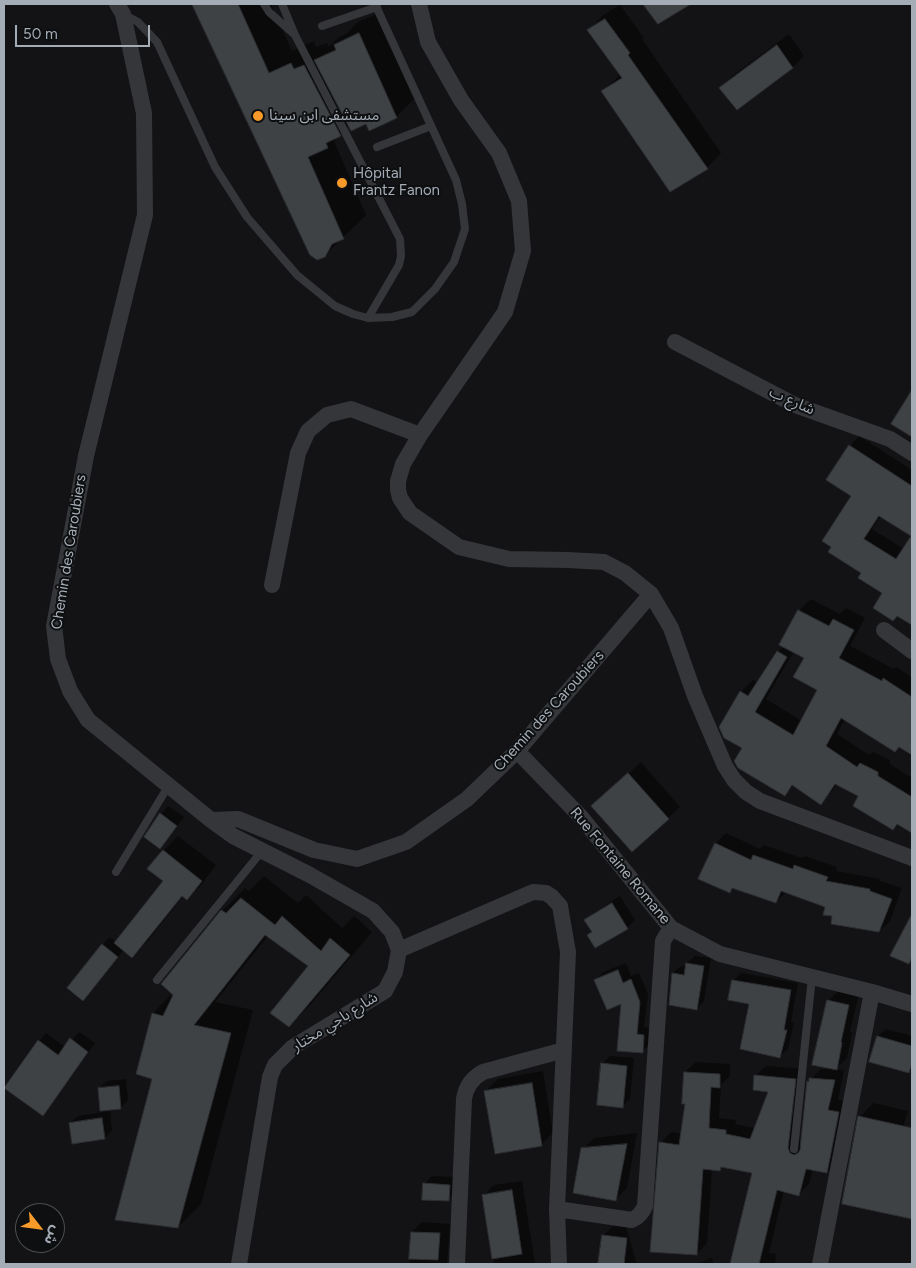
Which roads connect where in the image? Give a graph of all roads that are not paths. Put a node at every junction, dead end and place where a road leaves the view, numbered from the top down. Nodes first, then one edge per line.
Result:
1 (264, 4) edge
2 (282, 4) edge
3 (419, 4) edge
4 (376, 5) edge
5 (120, 9) edge
6 (322, 26) dead end
7 (295, 35) junction
8 (431, 126) junction
9 (377, 147) dead end
10 (368, 318) junction
11 (675, 342) dead end
12 (420, 434) junction
13 (912, 453) edge
14 (272, 585) dead end
15 (651, 594) junction
16 (884, 630) dead end
17 (912, 651) edge
18 (517, 751) junction
19 (168, 785) junction
20 (211, 820) junction
21 (262, 851) junction
22 (912, 858) edge
23 (116, 872) dead end
24 (671, 928) junction
25 (399, 950) junction
26 (812, 977) junction
27 (157, 980) dead end
28 (872, 992) junction
29 (912, 1004) edge
30 (564, 1050) junction
31 (794, 1149) dead end
32 (557, 1209) junction
33 (239, 1264) edge
34 (457, 1264) edge
35 (559, 1264) edge
36 (820, 1264) edge

1 - 7 lane
2 - 7 lane
3 - 12 street
4 - 6 lane
4 - 8 lane
5 - 10 lane
5 - 19 street, Chemin des Caroubiers
7 - 10 lane
8 - 9 lane
8 - 10 lane
11 - 13 street, شارع ب
12 - 14 street
12 - 15 street
15 - 18 street, Chemin des Caroubiers
15 - 22 street
16 - 17 street
18 - 20 street, Chemin des Caroubiers
18 - 24 street, Rue Fontaine Romane
19 - 20 street, Chemin des Caroubiers
19 - 23 lane
20 - 21 street
21 - 25 street
21 - 27 lane
24 - 26 street, Rue Fontaine Romane
24 - 32 street
25 - 30 street
25 - 33 street, شارع باجي مختار
26 - 28 street, Rue Fontaine Romane
26 - 31 lane
28 - 29 street, Rue Fontaine Romane
28 - 36 street
30 - 32 street
30 - 34 street
32 - 35 street

